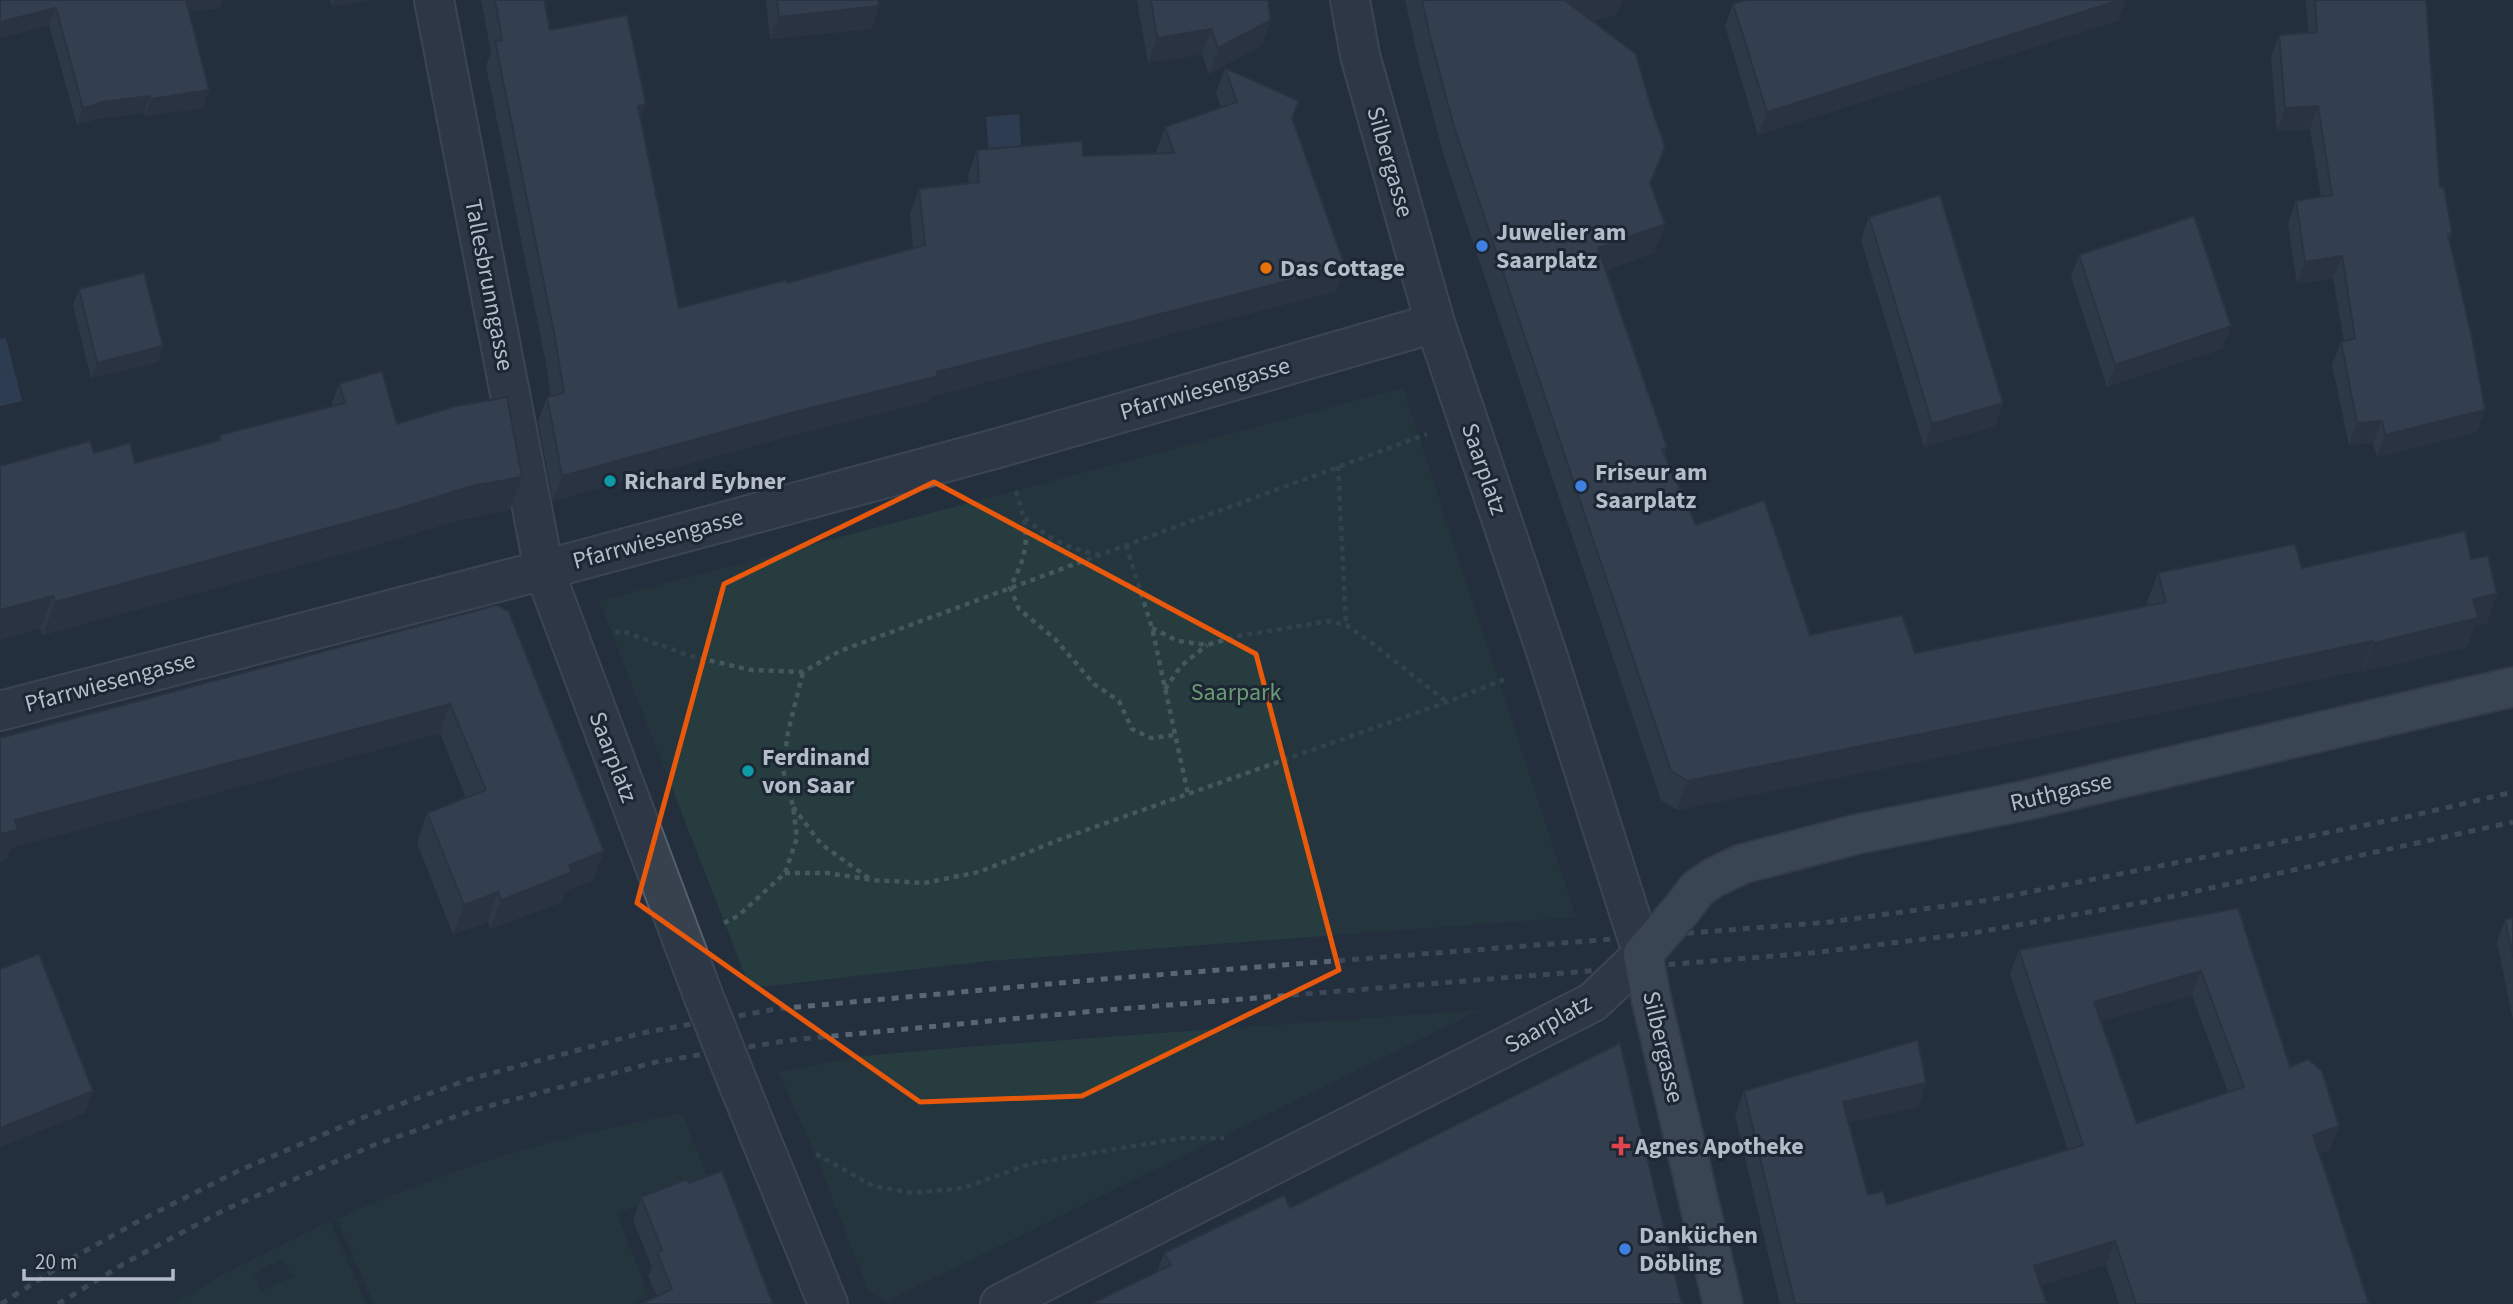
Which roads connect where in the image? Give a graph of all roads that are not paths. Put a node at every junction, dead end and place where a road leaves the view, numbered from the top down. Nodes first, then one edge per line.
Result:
1 (434, 0) edge
2 (1350, 0) edge
3 (1435, 323) junction
4 (544, 570) junction
5 (2513, 687) edge
6 (0, 710) edge
7 (1643, 954) junction
8 (828, 1304) edge
9 (1000, 1304) edge
10 (1723, 1304) edge

1 - 4 street, Tallesbrunngasse
2 - 3 street, Silbergasse
3 - 4 street, Pfarrwiesengasse
3 - 7 street, Saarplatz, bridge
4 - 6 street, Pfarrwiesengasse
4 - 8 street, Saarplatz, bridge
5 - 7 main road, Ruthgasse, bridge
7 - 9 street, Saarplatz, bridge
7 - 10 main road, Silbergasse, bridge

